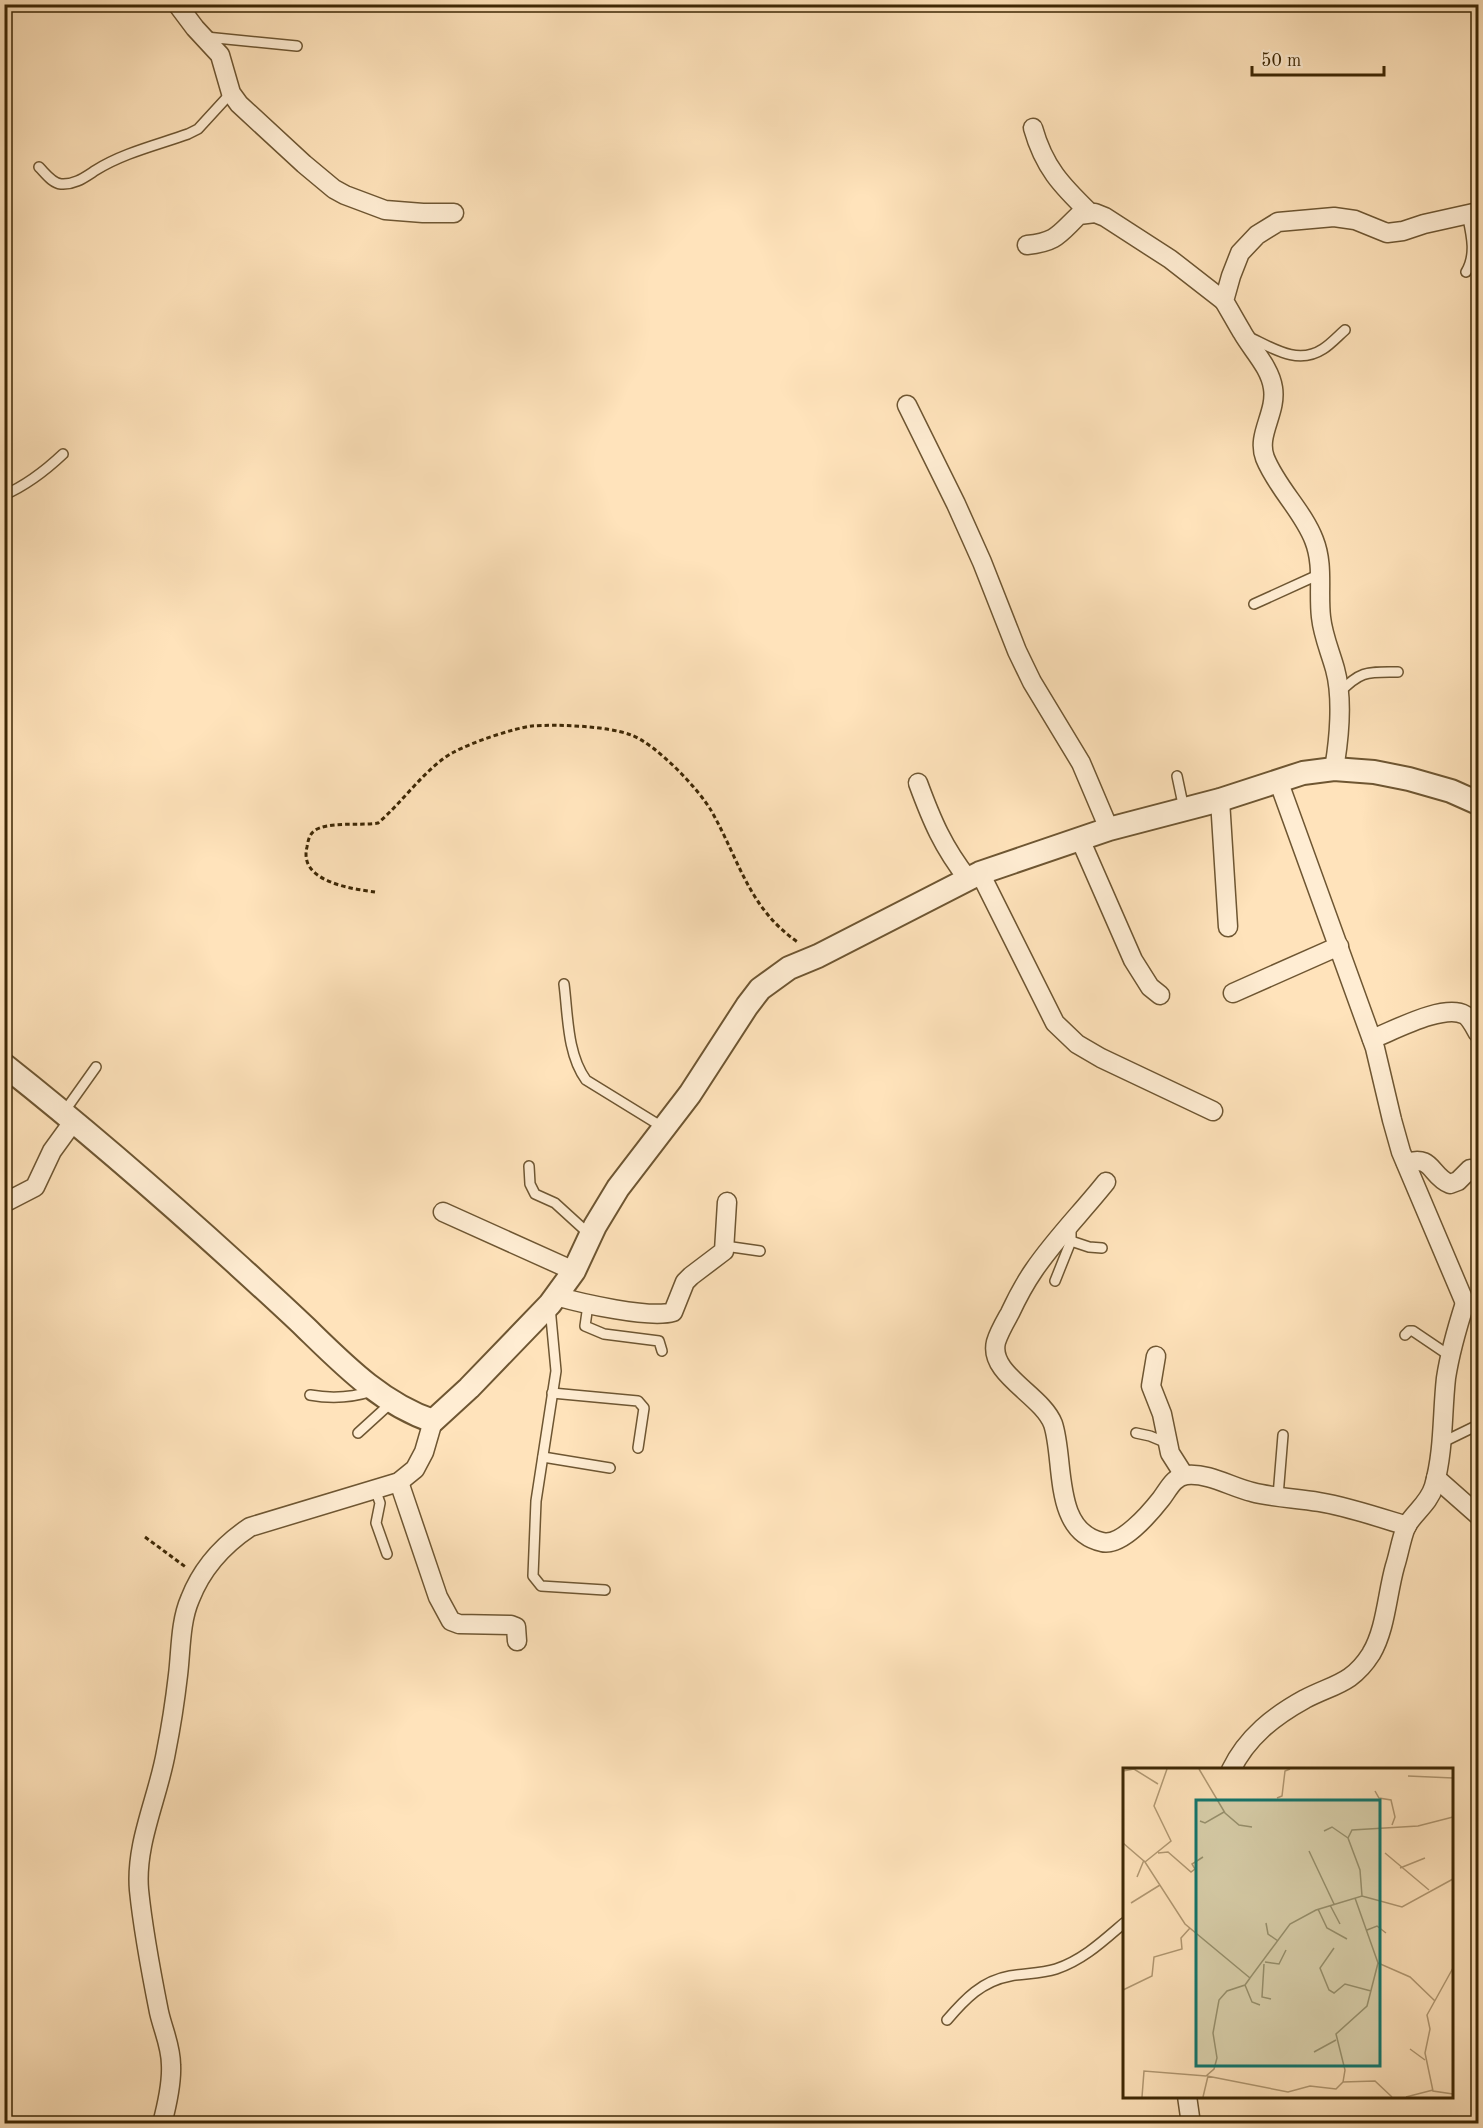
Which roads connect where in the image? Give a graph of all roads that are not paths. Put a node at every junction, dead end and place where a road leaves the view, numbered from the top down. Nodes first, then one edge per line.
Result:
1 (177, 4) edge
2 (204, 37) junction
3 (297, 46) dead end
4 (231, 93) junction
5 (1033, 128) dead end
6 (39, 168) dead end
7 (454, 213) dead end
8 (1090, 213) junction
9 (1473, 213) edge
10 (1027, 244) dead end
11 (1466, 272) dead end
12 (1224, 301) junction
13 (1345, 330) dead end
14 (1242, 333) junction
15 (907, 405) dead end
16 (63, 454) dead end
17 (4, 495) edge
18 (1320, 574) junction
19 (1254, 604) dead end
20 (1398, 672) dead end
21 (1339, 693) junction
22 (1334, 769) junction
23 (1177, 776) dead end
24 (1278, 780) junction
25 (918, 783) dead end
26 (1220, 800) junction
27 (1479, 803) edge
28 (1184, 810) junction
29 (1109, 830) junction
30 (1080, 839) junction
31 (974, 876) junction
32 (1228, 927) dead end
33 (1339, 946) junction
34 (564, 984) dead end
35 (1233, 993) dead end
36 (1160, 995) dead end
37 (1479, 1033) edge
38 (1372, 1039) junction
39 (4, 1065) edge
40 (96, 1067) dead end
41 (1213, 1111) dead end
42 (69, 1117) junction
43 (664, 1128) junction
44 (1406, 1163) junction
45 (529, 1166) dead end
46 (1470, 1169) dead end
47 (1107, 1182) dead end
48 (727, 1202) dead end
49 (4, 1203) edge
50 (442, 1212) dead end
51 (1071, 1233) junction
52 (591, 1236) junction
53 (724, 1246) junction
54 (1102, 1248) dead end
55 (760, 1251) dead end
56 (574, 1270) junction
57 (1055, 1281) dead end
58 (553, 1300) junction
59 (1472, 1304) edge
60 (588, 1305) junction
61 (1405, 1335) dead end
62 (662, 1350) dead end
63 (1156, 1356) dead end
64 (1450, 1356) junction
65 (552, 1393) junction
66 (310, 1395) dead end
67 (383, 1396) junction
68 (433, 1421) junction
69 (1479, 1425) edge
70 (358, 1433) dead end
71 (1136, 1433) dead end
72 (1283, 1435) dead end
73 (1167, 1443) junction
74 (1441, 1443) junction
75 (638, 1448) dead end
76 (543, 1457) junction
77 (610, 1468) dead end
78 (1184, 1475) junction
79 (1436, 1478) junction
80 (399, 1482) junction
81 (375, 1489) junction
82 (1278, 1496) junction
83 (1479, 1515) edge
84 (1407, 1526) junction
85 (387, 1554) dead end
86 (605, 1590) dead end
87 (517, 1641) dead end
88 (1232, 1768) edge
89 (1123, 1925) edge
90 (947, 2020) dead end
91 (1186, 2098) edge
92 (162, 2124) edge
93 (1191, 2124) edge

1 - 2 street
2 - 3 lane
2 - 4 street
4 - 6 lane
4 - 7 street
5 - 8 street
8 - 10 street
8 - 12 street
9 - 11 lane
9 - 12 street
12 - 14 street
13 - 14 lane
14 - 18 street
15 - 29 street
16 - 17 lane
18 - 19 lane
18 - 21 street
20 - 21 lane
21 - 22 street
22 - 24 street
22 - 27 street
23 - 28 lane
24 - 26 street
24 - 33 street
25 - 31 street
26 - 28 street
26 - 32 street
28 - 29 street
29 - 30 street
30 - 31 street
30 - 36 street
31 - 41 street
31 - 43 street
33 - 35 street
33 - 38 street
34 - 43 lane
37 - 38 street
38 - 44 street
39 - 42 street
40 - 42 lane
42 - 49 street
42 - 67 street
43 - 52 street
44 - 46 street
44 - 59 street
45 - 52 lane
47 - 51 street
48 - 53 street
50 - 56 street
51 - 54 lane
51 - 57 lane
51 - 78 street
52 - 56 street
53 - 55 lane
53 - 60 street
56 - 58 street
58 - 60 street
58 - 65 lane
58 - 68 street
59 - 64 street
60 - 62 lane
61 - 64 lane
63 - 73 street
64 - 74 street
65 - 75 lane
65 - 76 lane
66 - 67 lane
67 - 68 street
67 - 70 lane
68 - 80 street
69 - 74 lane
71 - 73 lane
72 - 82 lane
73 - 78 street
74 - 79 street
76 - 77 lane
76 - 86 lane
78 - 82 street
79 - 83 street
79 - 84 street
80 - 81 street
80 - 87 street
81 - 85 lane
81 - 92 street
82 - 84 street
84 - 88 street
89 - 90 lane
91 - 93 street

